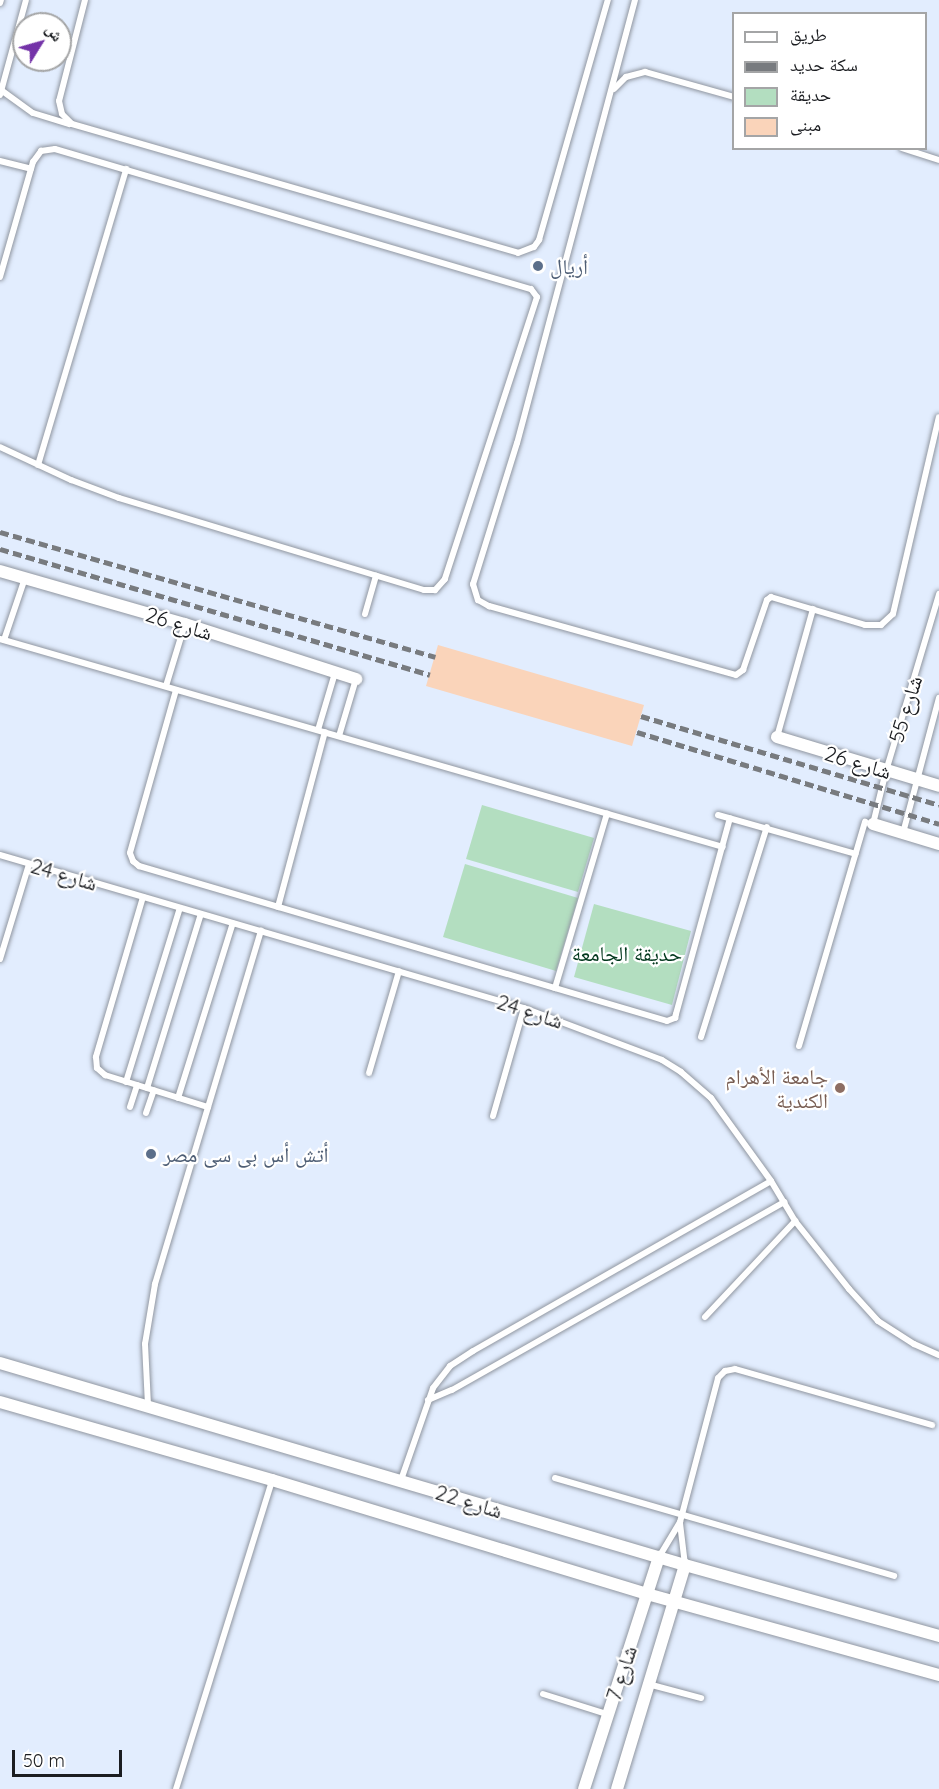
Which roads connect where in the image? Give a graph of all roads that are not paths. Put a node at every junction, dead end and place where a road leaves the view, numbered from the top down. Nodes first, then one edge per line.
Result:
1 (26, 0) edge
2 (86, 0) edge
3 (608, 0) edge
4 (635, 0) edge
5 (1, 92) edge
6 (612, 92) junction
7 (732, 96) edge
8 (72, 124) junction
9 (908, 150) edge
10 (939, 160) edge
11 (0, 161) edge
12 (126, 169) junction
13 (31, 170) junction
14 (0, 277) edge
15 (939, 417) edge
16 (0, 447) edge
17 (38, 465) junction
18 (0, 571) edge
19 (376, 576) junction
20 (25, 578) junction
21 (939, 594) edge
22 (813, 609) junction
23 (365, 614) dead end
24 (185, 624) junction
25 (2, 639) edge
26 (336, 672) junction
27 (356, 679) joint
28 (166, 686) junction
29 (176, 690) junction
30 (939, 698) edge
31 (318, 730) junction
32 (325, 732) junction
33 (339, 736) junction
34 (777, 737) joint
35 (886, 771) junction
36 (916, 780) junction
37 (939, 786) edge
38 (607, 814) junction
39 (718, 815) dead end
40 (730, 818) junction
41 (869, 823) junction
42 (766, 827) junction
43 (903, 833) junction
44 (939, 844) edge
45 (723, 848) junction
46 (856, 854) junction
47 (0, 855) edge
48 (29, 864) junction
49 (143, 897) junction
50 (278, 906) junction
51 (180, 908) junction
52 (201, 914) junction
53 (234, 923) junction
54 (261, 931) junction
55 (0, 959) edge
56 (399, 971) junction
57 (555, 988) junction
58 (524, 1008) junction
59 (701, 1038) dead end
60 (799, 1046) dead end
61 (369, 1073) dead end
62 (126, 1082) junction
63 (137, 1085) junction
64 (151, 1089) junction
65 (178, 1098) junction
66 (130, 1107) dead end
67 (208, 1107) junction
68 (146, 1113) dead end
69 (493, 1116) dead end
70 (771, 1181) junction
71 (784, 1202) junction
72 (795, 1221) junction
73 (705, 1317) dead end
74 (939, 1355) edge
75 (0, 1363) edge
76 (428, 1400) junction
77 (0, 1402) edge
78 (148, 1405) junction
79 (932, 1425) dead end
80 (555, 1478) dead end
81 (272, 1480) junction
82 (401, 1480) junction
83 (683, 1514) junction
84 (680, 1522) junction
85 (659, 1557) junction
86 (685, 1565) junction
87 (894, 1576) dead end
88 (647, 1594) junction
89 (676, 1602) junction
90 (939, 1636) edge
91 (939, 1675) edge
92 (648, 1684) junction
93 (543, 1694) dead end
94 (701, 1698) dead end
95 (607, 1714) junction
96 (176, 1789) edge
97 (584, 1789) edge
98 (618, 1789) edge

1 - 5 lane
2 - 8 lane
3 - 8 lane
4 - 6 lane
5 - 8 lane
6 - 7 lane
6 - 22 lane
9 - 10 lane
11 - 13 lane
12 - 13 lane
12 - 17 lane
12 - 19 lane
13 - 14 lane
15 - 22 lane
16 - 17 lane
17 - 19 lane
18 - 20 street, شارع 26
19 - 23 lane
20 - 24 street, شارع 26
20 - 25 lane
21 - 35 lane, شارع 55
22 - 34 lane
24 - 26 street, شارع 26
24 - 28 lane
25 - 28 lane
26 - 27 street, شارع 26
26 - 31 lane
27 - 33 lane
28 - 29 lane
29 - 31 lane
29 - 50 lane
30 - 36 lane, شارع 55
31 - 32 lane
32 - 33 lane
32 - 50 lane
33 - 38 lane
34 - 35 street, شارع 26
35 - 36 street, شارع 26
35 - 41 lane, شارع 55
36 - 37 street, شارع 26
36 - 43 lane, شارع 55
38 - 45 lane
38 - 57 lane
39 - 40 lane
40 - 42 lane
40 - 45 lane
41 - 43 street
41 - 46 lane, شارع 55
42 - 46 lane
42 - 59 lane
43 - 44 street
45 - 57 lane
46 - 60 lane, شارع 55
47 - 48 lane, شارع 24
48 - 49 lane, شارع 24
48 - 55 lane
49 - 51 lane, شارع 24
49 - 62 lane
50 - 57 lane
51 - 52 lane, شارع 24
51 - 62 lane
52 - 53 lane, شارع 24
52 - 64 lane
53 - 54 lane, شارع 24
53 - 65 lane
54 - 56 lane, شارع 24
54 - 67 lane
56 - 58 lane, شارع 24
56 - 61 lane
58 - 69 lane
58 - 70 lane, شارع 24
62 - 63 lane
63 - 64 lane
63 - 66 lane
64 - 65 lane
64 - 68 lane
65 - 67 lane
67 - 78 lane
70 - 71 lane, شارع 24
70 - 76 lane
71 - 72 lane, شارع 24
71 - 76 lane
72 - 73 lane
72 - 74 lane, شارع 24
75 - 78 street, شارع 22
76 - 82 lane
77 - 81 street, شارع 22
78 - 82 street, شارع 22
79 - 83 lane
80 - 83 lane
81 - 88 street, شارع 22
81 - 96 lane
82 - 85 street, شارع 22
83 - 84 lane
83 - 87 lane
84 - 85 lane
84 - 86 lane
85 - 86 street, شارع 22
85 - 88 street, شارع 7
86 - 89 street, شارع 7
86 - 90 street, شارع 22
88 - 89 street, شارع 22
88 - 95 street, شارع 7
89 - 91 street, شارع 22
89 - 92 street, شارع 7
92 - 94 lane
92 - 98 street, شارع 7
93 - 95 lane
95 - 97 street, شارع 7

